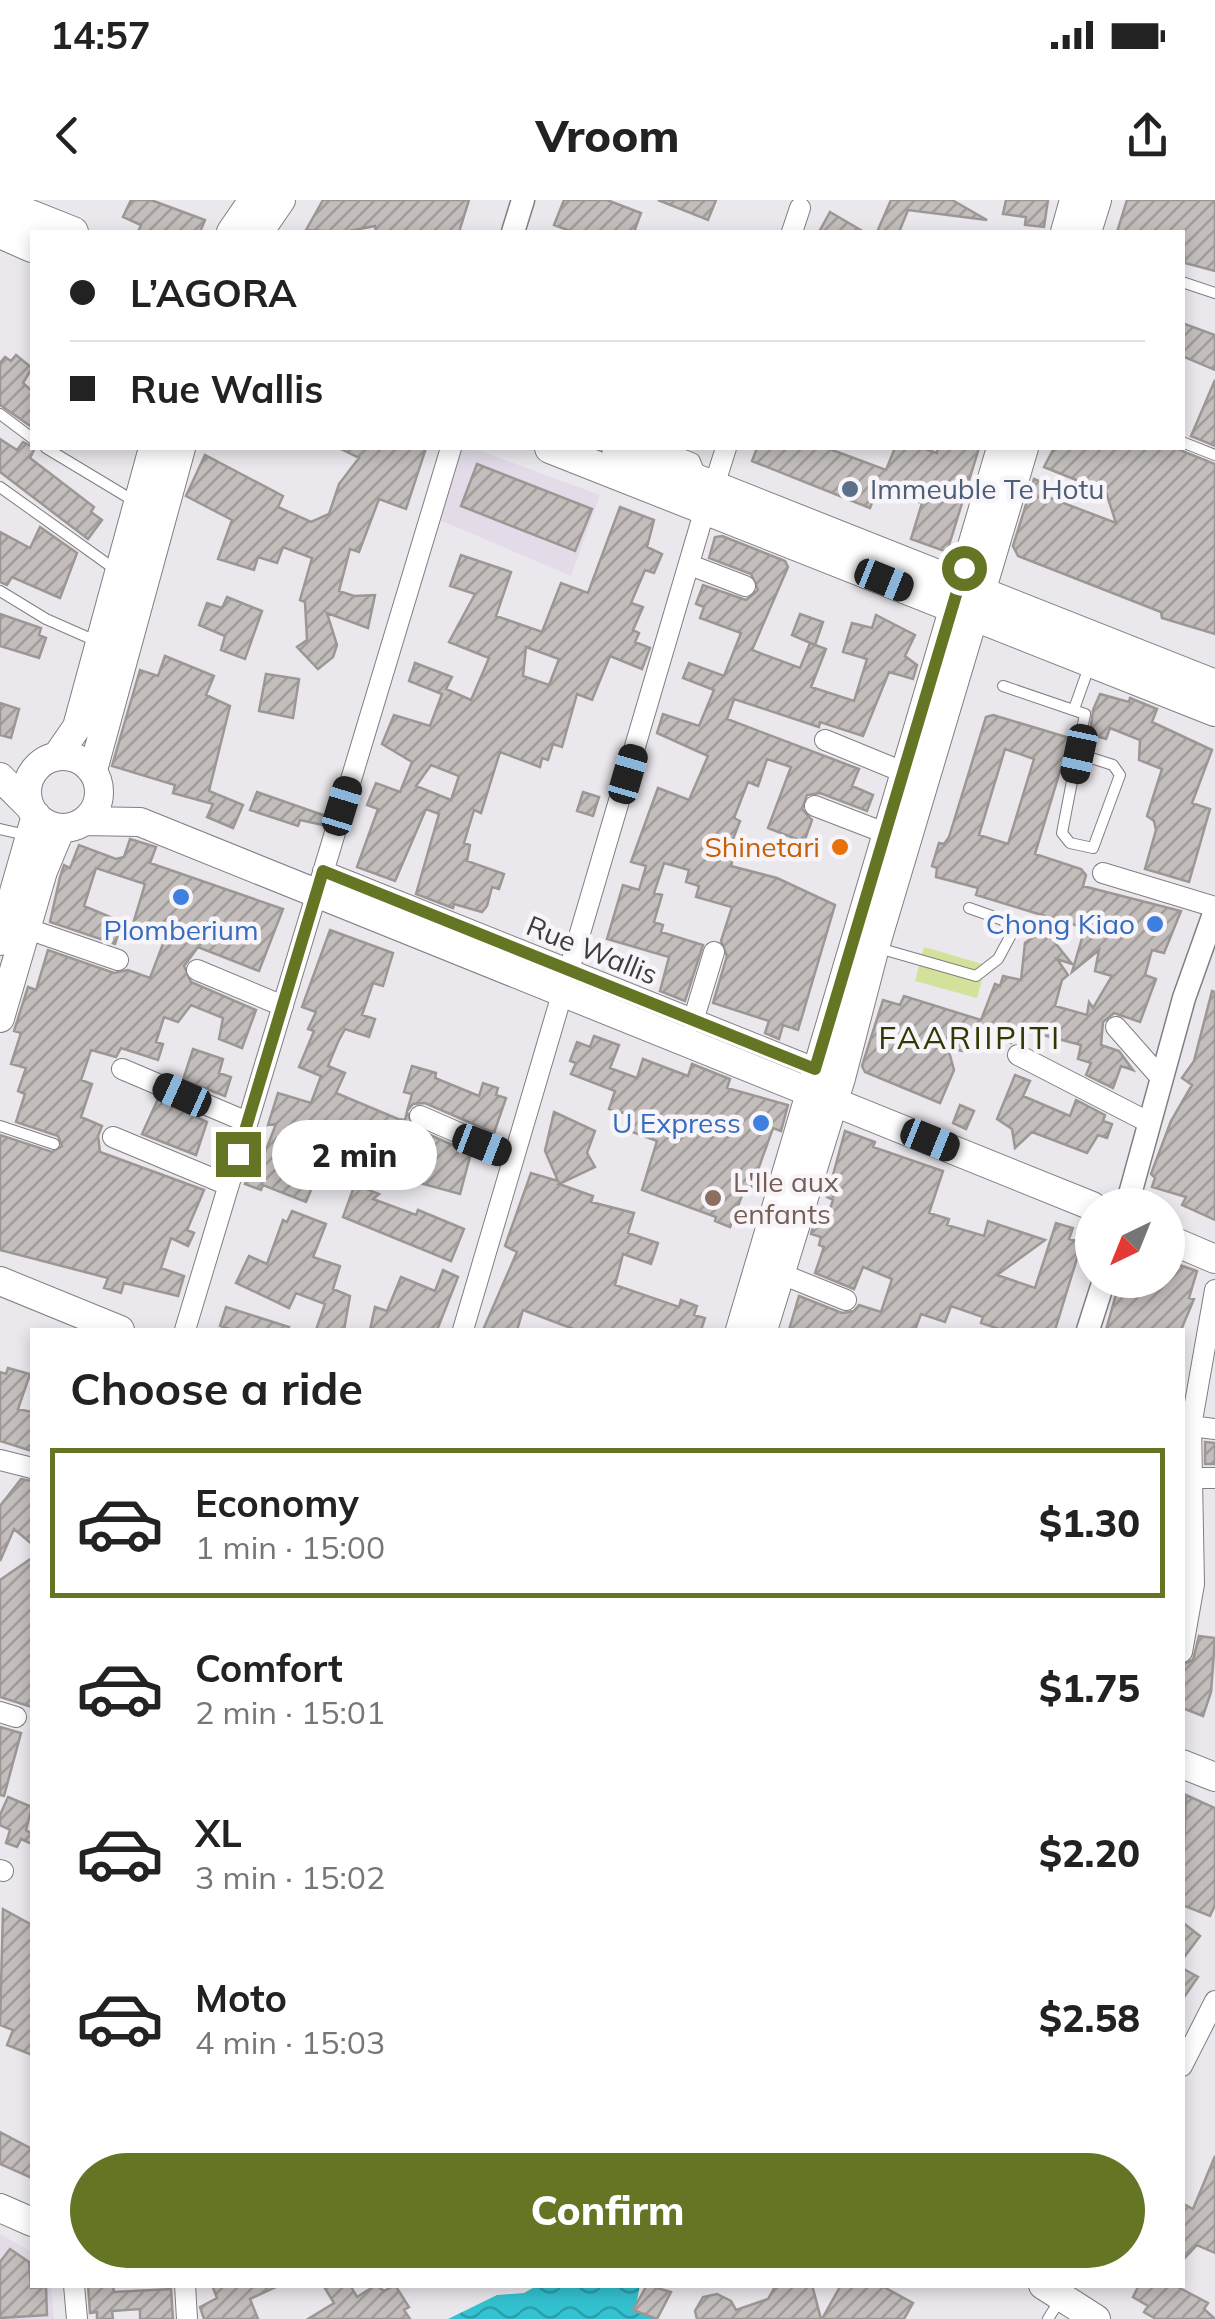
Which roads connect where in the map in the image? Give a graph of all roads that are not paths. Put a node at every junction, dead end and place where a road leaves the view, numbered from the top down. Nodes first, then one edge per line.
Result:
1 (253, 200) edge
2 (281, 200) edge
3 (523, 200) edge
4 (1074, 200) edge
5 (1097, 200) edge
6 (0, 204) edge
7 (800, 208) dead end
8 (68, 230) edge
9 (232, 230) edge
10 (260, 230) edge
11 (514, 230) edge
12 (793, 230) edge
13 (1065, 230) edge
14 (1089, 230) edge
15 (0, 234) edge
16 (30, 246) edge
17 (1185, 283) edge
18 (1215, 293) edge
19 (0, 414) edge
20 (30, 436) edge
21 (1185, 443) edge
22 (49, 450) edge
23 (152, 450) edge
24 (179, 450) edge
25 (450, 450) edge
26 (557, 450) edge
27 (621, 450) edge
28 (672, 450) edge
29 (725, 450) edge
30 (1001, 450) edge
31 (1023, 450) edge
32 (1215, 455) edge
33 (0, 487) edge
34 (707, 492) junction
35 (139, 504) junction
36 (690, 565) junction
37 (121, 573) junction
38 (745, 586) dead end
39 (0, 591) edge
40 (966, 599) junction
41 (101, 642) junction
42 (1091, 661) junction
43 (1215, 685) edge
44 (1003, 686) dead end
45 (1074, 708) junction
46 (1215, 711) edge
47 (825, 740) dead end
48 (1079, 754) junction
49 (0, 760) edge
50 (46, 762) junction
51 (904, 772) junction
52 (95, 776) junction
53 (0, 777) edge
54 (815, 806) dead end
55 (23, 822) edge
56 (140, 822) junction
57 (73, 825) junction
58 (885, 833) junction
59 (1103, 873) dead end
60 (319, 882) junction
61 (8, 890) edge
62 (970, 908) dead end
63 (1215, 909) edge
64 (12, 934) edge
65 (865, 944) junction
66 (714, 952) dead end
67 (1210, 952) edge
68 (118, 960) dead end
69 (197, 970) dead end
70 (566, 983) junction
71 (283, 1006) junction
72 (0, 1018) edge
73 (692, 1021) junction
74 (1116, 1026) dead end
75 (1018, 1055) dead end
76 (122, 1069) dead end
77 (1162, 1078) junction
78 (824, 1086) junction
79 (420, 1116) dead end
80 (248, 1122) junction
81 (1150, 1123) junction
82 (0, 1126) edge
83 (113, 1137) dead end
84 (54, 1144) dead end
85 (514, 1158) junction
86 (228, 1186) junction
87 (1132, 1188) edge
88 (1075, 1198) edge
89 (1185, 1246) edge
90 (1215, 1258) edge
91 (779, 1273) junction
92 (0, 1281) edge
93 (1215, 1290) edge
94 (1098, 1298) edge
95 (846, 1300) dead end
96 (115, 1328) edge
97 (186, 1328) edge
98 (464, 1328) edge
99 (741, 1328) edge
100 (764, 1328) edge
101 (1089, 1328) edge
102 (1191, 1426) junction
103 (1215, 1429) edge
104 (0, 1460) edge
105 (30, 1468) edge
106 (1191, 1478) junction
107 (1215, 1478) edge
108 (1185, 1643) edge
109 (1185, 1769) edge
110 (1215, 1777) edge
111 (1215, 2001) edge
112 (1185, 2060) edge
113 (0, 2208) edge
114 (30, 2221) edge
115 (74, 2288) edge
116 (185, 2288) edge
117 (1051, 2300) edge
118 (78, 2319) edge
119 (187, 2319) edge
120 (1096, 2319) edge

1 - 9 main road
2 - 10 main road
3 - 11 street
4 - 13 main road
5 - 14 main road
6 - 8 main road
7 - 12 street
15 - 16 main road
17 - 18 lane
19 - 20 lane
21 - 32 lane
22 - 35 lane
23 - 35 main road
24 - 52 main road
25 - 60 street
26 - 34 main road
27 - 34 main road
28 - 34 lane
29 - 34 street
30 - 40 main road
31 - 40 main road
33 - 37 lane
34 - 36 street
34 - 40 main road
35 - 37 main road
36 - 38 street
36 - 70 street
37 - 41 main road
39 - 41 lane
40 - 42 main road
40 - 43 main road
40 - 51 main road
40 - 65 main road
41 - 50 main road
42 - 45 lane
42 - 46 main road
44 - 45 lane
45 - 48 lane
47 - 51 street
48 - 48 lane
49 - 50 main road
50 - 52 main road
50 - 55 main road
51 - 58 main road
52 - 56 main road
52 - 57 main road
53 - 55 main road
54 - 58 street
55 - 57 main road
55 - 61 main road
56 - 57 main road
56 - 60 main road
57 - 64 main road
58 - 65 main road
59 - 63 street
60 - 70 main road
60 - 71 street
61 - 64 main road
62 - 65 lane
63 - 67 street
64 - 68 street
64 - 72 main road
65 - 78 main road
66 - 73 street
67 - 77 street
69 - 71 street
70 - 73 street, Rue Wallis
70 - 78 main road
70 - 85 street
71 - 80 street
73 - 78 street, Rue Wallis
74 - 77 street
75 - 81 street
76 - 80 street
77 - 81 street
78 - 88 main road
78 - 91 main road
78 - 99 main road
79 - 85 street
80 - 86 street
81 - 87 street
82 - 84 lane
83 - 86 street
85 - 98 street
86 - 97 street
89 - 90 main road
91 - 95 street
91 - 100 main road
92 - 96 main road
93 - 102 street
94 - 101 street
102 - 103 street
102 - 106 street
104 - 105 street
106 - 107 street
106 - 108 street
109 - 110 main road
111 - 112 street
113 - 114 main road
115 - 118 street
116 - 119 street
117 - 120 main road

